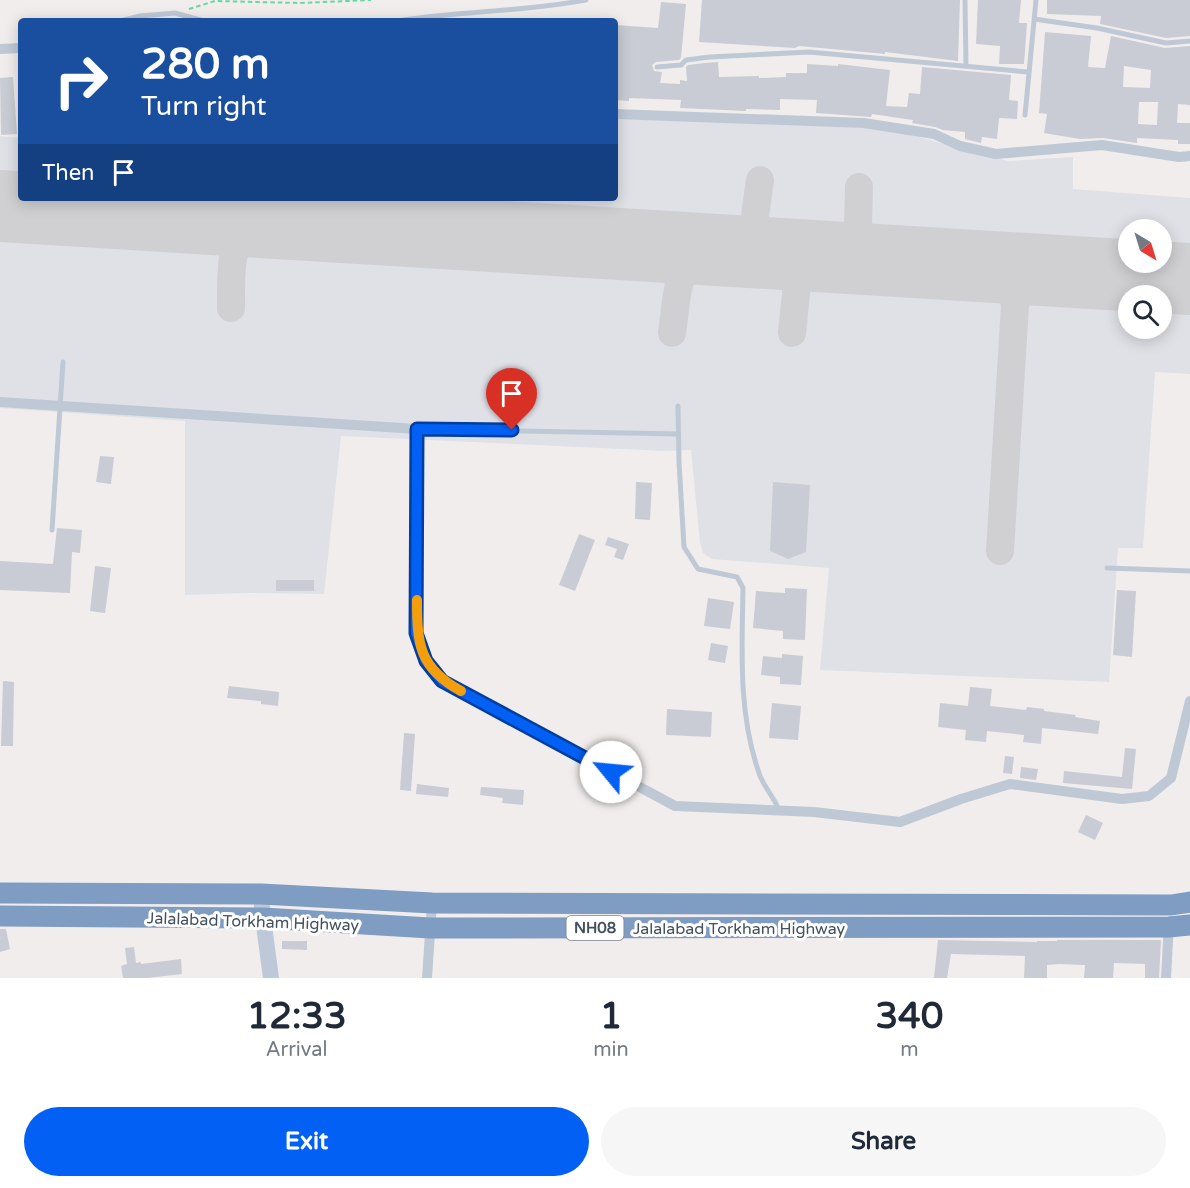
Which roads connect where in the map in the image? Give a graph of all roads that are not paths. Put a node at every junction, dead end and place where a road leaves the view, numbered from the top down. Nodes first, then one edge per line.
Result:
1 (586, 0) edge
2 (965, 0) edge
3 (1036, 0) edge
4 (132, 18) edge
5 (193, 18) edge
6 (416, 18) edge
7 (1034, 19) junction
8 (1190, 41) edge
9 (18, 48) edge
10 (0, 49) edge
11 (966, 66) junction
12 (657, 67) dead end
13 (1028, 72) junction
14 (618, 114) edge
15 (1025, 115) dead end
16 (1190, 156) edge
17 (63, 362) dead end
18 (0, 402) edge
19 (61, 406) junction
20 (678, 406) dead end
21 (417, 429) junction
22 (679, 434) junction
23 (52, 530) dead end
24 (1107, 568) dead end
25 (1190, 571) edge
26 (1189, 708) edge
27 (780, 811) junction
28 (0, 893) edge
29 (261, 894) junction
30 (432, 903) junction
31 (1180, 904) edge
32 (0, 916) edge
33 (263, 918) junction
34 (1190, 925) edge
35 (1169, 927) junction
36 (430, 928) junction
37 (271, 978) edge
38 (427, 978) edge
39 (1166, 978) edge

1 - 6 lane
2 - 11 lane
3 - 7 lane
4 - 5 lane
7 - 8 lane
7 - 13 lane
9 - 10 street
11 - 12 lane
11 - 13 lane
13 - 15 lane
14 - 16 street
17 - 19 lane
18 - 19 street
19 - 21 street
19 - 23 lane
20 - 22 lane
21 - 22 lane
21 - 27 street
22 - 27 lane
24 - 25 lane
26 - 27 street
28 - 29 highway, NH08
29 - 30 highway, NH08
29 - 33 street
30 - 31 highway, NH08
30 - 36 street
31 - 35 street
32 - 33 highway, Jalalabad Torkham Highway / NH08
33 - 36 highway, Jalalabad Torkham Highway / NH08
33 - 37 street
34 - 35 highway, Jalalabad Torkham Highway / NH08
35 - 36 highway, Jalalabad Torkham Highway / NH08
35 - 39 street
36 - 38 street

